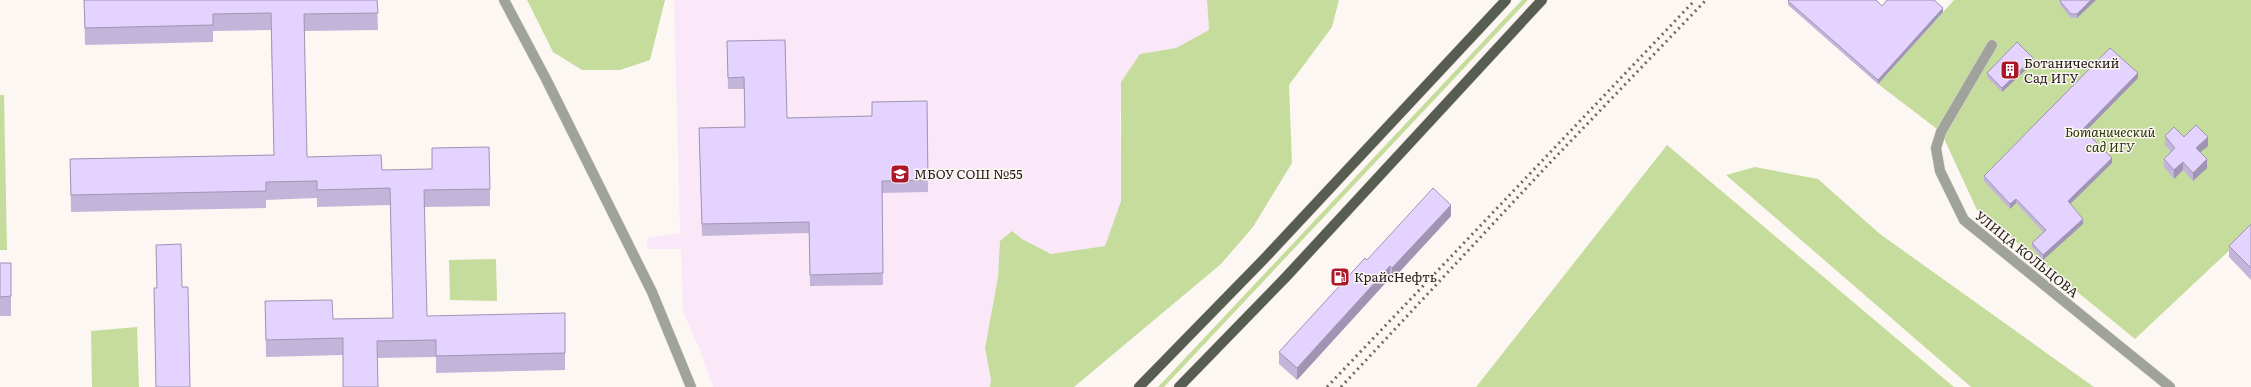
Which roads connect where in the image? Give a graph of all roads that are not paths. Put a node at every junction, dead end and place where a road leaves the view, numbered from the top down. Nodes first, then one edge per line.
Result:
1 (504, 0) edge
2 (1506, 0) edge
3 (1542, 0) edge
4 (1992, 45) dead end
5 (692, 387) edge
6 (1139, 387) edge
7 (1179, 387) edge
8 (2170, 387) edge

1 - 5 street
2 - 6 main road
3 - 7 main road
4 - 8 street, УЛИЦА КОЛЬЦОВА

